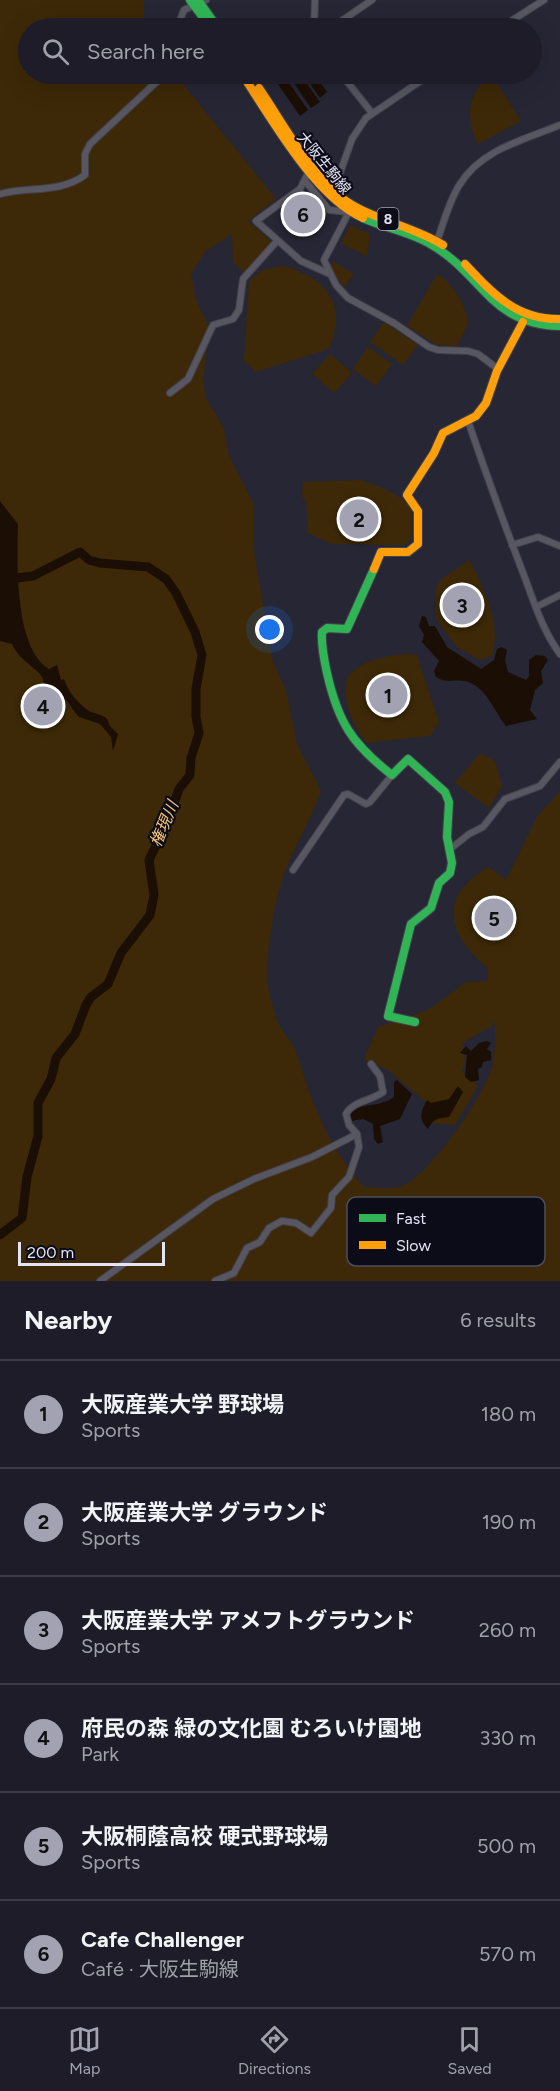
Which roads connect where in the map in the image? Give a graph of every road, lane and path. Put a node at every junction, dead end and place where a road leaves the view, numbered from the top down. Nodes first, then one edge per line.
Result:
1 (315, 0) edge
2 (372, 0) edge
3 (544, 0) edge
4 (198, 2) edge
5 (181, 18) edge
6 (205, 18) edge
7 (210, 18) edge
8 (314, 18) edge
9 (346, 18) edge
10 (516, 18) edge
11 (154, 84) edge
12 (249, 84) edge
13 (256, 84) edge
14 (349, 84) edge
15 (416, 84) edge
16 (372, 113) junction
17 (560, 125) edge
18 (309, 171) junction
19 (306, 182) junction
20 (334, 190) junction
21 (0, 194) edge
22 (349, 212) junction
23 (437, 241) junction
24 (278, 242) junction
25 (331, 274) junction
26 (560, 319) edge
27 (523, 322) junction
28 (560, 327) edge
29 (498, 369) junction
30 (170, 393) dead end
31 (468, 421) junction
32 (512, 545) junction
33 (560, 546) edge
34 (560, 595) edge
35 (536, 607) junction
36 (560, 654) edge
37 (560, 762) edge
38 (392, 775) junction
39 (450, 850) junction
40 (293, 870) dead end
41 (415, 1022) dead end
42 (371, 1064) dead end
43 (357, 1134) junction
44 (100, 1281) edge
45 (215, 1281) edge

1 - 8 street
2 - 9 street
3 - 10 street
4 - 5 street
4 - 6 street
4 - 7 street
11 - 21 street
12 - 18 street, 大阪生駒線 / 8
13 - 20 street, 大阪生駒線 / 8
14 - 16 street
15 - 16 street
16 - 20 street
17 - 23 street
18 - 19 street
18 - 22 street, 大阪生駒線 / 8
19 - 22 street
19 - 24 street
20 - 23 street, 大阪生駒線 / 8
22 - 25 street
22 - 27 street, 大阪生駒線 / 8
23 - 26 street, 大阪生駒線 / 8
24 - 25 street
24 - 30 street
25 - 29 street
27 - 28 street, 大阪生駒線 / 8
27 - 29 street
29 - 31 street
31 - 32 street
31 - 38 street
32 - 33 street
32 - 35 street
34 - 35 street
35 - 36 street
37 - 39 street
38 - 39 street
38 - 40 street
39 - 41 street
42 - 43 street
43 - 44 street
43 - 45 street

